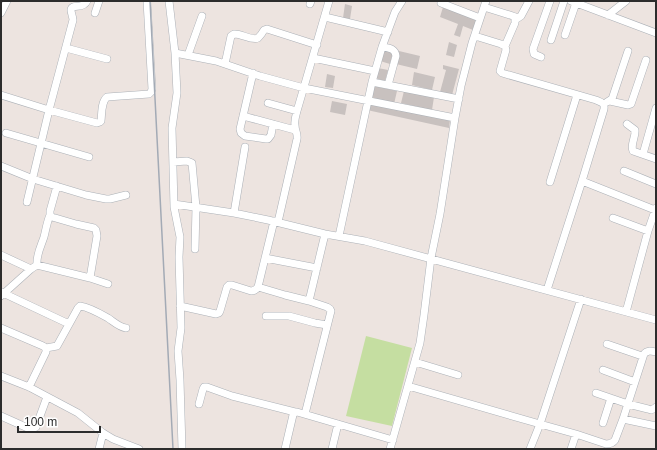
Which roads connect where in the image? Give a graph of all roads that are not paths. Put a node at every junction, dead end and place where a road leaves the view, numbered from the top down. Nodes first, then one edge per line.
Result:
1 (7, 1) edge
2 (87, 1) edge
3 (99, 1) edge
4 (147, 1) edge
5 (169, 1) edge
6 (329, 1) edge
7 (402, 1) edge
8 (529, 1) edge
9 (550, 1) edge
10 (564, 1) edge
11 (626, 1) edge
12 (574, 2) edge
13 (441, 3) dead end
14 (485, 4) edge
15 (1, 13) edge
16 (95, 13) dead end
17 (608, 15) junction
18 (202, 16) dead end
19 (325, 17) junction
20 (480, 18) junction
21 (516, 20) junction
22 (388, 32) junction
23 (656, 33) edge
24 (565, 35) dead end
25 (475, 36) junction
26 (551, 40) dead end
27 (317, 45) junction
28 (505, 46) junction
29 (382, 47) junction
30 (66, 48) junction
31 (628, 51) dead end
32 (175, 53) junction
33 (188, 56) junction
34 (541, 57) dead end
35 (107, 58) dead end
36 (313, 58) junction
37 (646, 60) dead end
38 (225, 64) junction
39 (375, 71) junction
40 (253, 74) junction
41 (372, 82) junction
42 (388, 85) junction
43 (304, 88) junction
44 (1, 95) edge
45 (577, 95) junction
46 (459, 99) junction
47 (368, 100) junction
48 (606, 102) junction
49 (268, 103) dead end
50 (656, 108) edge
51 (49, 110) junction
52 (298, 111) junction
53 (243, 116) junction
54 (455, 118) junction
55 (273, 124) junction
56 (627, 124) dead end
57 (295, 130) junction
58 (6, 133) dead end
59 (41, 143) junction
60 (245, 147) dead end
61 (643, 154) junction
62 (89, 157) dead end
63 (656, 159) edge
64 (173, 162) junction
65 (1, 166) edge
66 (624, 171) dead end
67 (33, 179) junction
68 (582, 181) junction
69 (550, 182) dead end
70 (656, 184) edge
71 (57, 186) junction
72 (126, 196) dead end
73 (27, 202) dead end
74 (174, 204) junction
75 (196, 207) junction
76 (656, 209) edge
77 (234, 213) junction
78 (50, 215) junction
79 (613, 218) dead end
80 (276, 222) junction
81 (648, 231) junction
82 (325, 234) junction
83 (339, 236) junction
84 (195, 249) dead end
85 (1, 255) edge
86 (265, 258) junction
87 (430, 258) junction
88 (34, 267) junction
89 (317, 268) junction
90 (90, 278) junction
91 (108, 284) dead end
92 (258, 287) junction
93 (547, 290) junction
94 (2, 294) edge
95 (580, 299) junction
96 (309, 301) junction
97 (180, 306) junction
98 (626, 312) junction
99 (266, 316) dead end
100 (656, 320) edge
101 (69, 324) junction
102 (327, 325) junction
103 (1, 328) edge
104 (126, 328) dead end
105 (607, 344) dead end
106 (46, 348) junction
107 (656, 352) edge
108 (642, 356) junction
109 (415, 362) junction
110 (604, 370) dead end
111 (458, 375) dead end
112 (1, 376) edge
113 (635, 382) junction
114 (408, 386) junction
115 (29, 387) junction
116 (596, 393) dead end
117 (47, 396) junction
118 (611, 398) junction
119 (199, 404) dead end
120 (628, 404) junction
121 (656, 407) edge
122 (295, 412) junction
123 (305, 414) junction
124 (1, 416) edge
125 (623, 419) junction
126 (603, 423) dead end
127 (338, 424) junction
128 (540, 424) junction
129 (656, 426) edge
130 (103, 433) junction
131 (576, 434) junction
132 (393, 440) junction
133 (99, 449) edge
134 (139, 449) edge
135 (182, 449) edge
136 (285, 449) edge
137 (332, 449) edge
138 (390, 449) edge
139 (530, 449) edge
140 (571, 449) edge

1 - 15 street
2 - 30 street
3 - 16 street
4 - 51 street
5 - 32 street
6 - 19 street
7 - 22 street
8 - 21 street
9 - 34 street
10 - 26 street
11 - 17 street
12 - 17 street
12 - 24 street
13 - 20 street
14 - 20 street
14 - 21 street
17 - 23 street
18 - 33 street
19 - 22 street
19 - 27 street
20 - 25 street
21 - 28 street
22 - 29 street
25 - 28 street
25 - 46 street
27 - 36 street
27 - 38 street
28 - 45 street
29 - 39 street
29 - 42 street
30 - 35 street
30 - 51 street
31 - 48 street
32 - 33 street
32 - 64 street
33 - 38 street
36 - 39 street
36 - 43 street
37 - 48 street
38 - 40 street
39 - 41 street
40 - 43 street
40 - 53 street
41 - 42 street
41 - 47 street
42 - 46 street
43 - 47 street
43 - 52 street
44 - 51 street
45 - 48 street
45 - 69 street
46 - 54 street
47 - 54 street
47 - 83 street
48 - 68 street
49 - 52 street
50 - 61 street
51 - 59 street
52 - 57 street
53 - 55 street
53 - 55 street
54 - 87 street
55 - 57 street
56 - 61 street
57 - 80 street
58 - 59 street
59 - 62 street
59 - 67 street
60 - 77 street
61 - 63 street
64 - 74 street
64 - 75 street
65 - 67 street
66 - 70 street
67 - 71 street
67 - 73 street
68 - 76 street
68 - 93 street
71 - 72 street
71 - 78 street
74 - 75 street
74 - 97 street
75 - 77 street
75 - 84 street
76 - 81 street
77 - 80 street
78 - 88 street
78 - 90 street
79 - 81 street
80 - 82 street
80 - 86 street
81 - 98 street
82 - 83 street
82 - 89 street
83 - 87 street
85 - 88 street
86 - 89 street
86 - 92 street
87 - 93 street
87 - 109 street
88 - 90 street
88 - 94 street
89 - 96 street
90 - 91 street
92 - 96 street
92 - 97 street
93 - 95 street
94 - 101 street
95 - 98 street
95 - 128 street
96 - 102 street
97 - 135 street
98 - 100 street
99 - 102 street
101 - 104 street
101 - 106 street
102 - 123 street
103 - 106 street
105 - 108 street
106 - 115 street
107 - 108 street
108 - 113 street
109 - 111 street
109 - 114 street
110 - 113 street
112 - 115 street
113 - 120 street
114 - 128 street
114 - 132 street
115 - 117 street
116 - 118 street
117 - 124 street
117 - 130 street
118 - 120 street
118 - 126 street
119 - 122 street
120 - 121 street
120 - 125 street
122 - 123 street
122 - 136 street
123 - 127 street
125 - 129 street
125 - 131 street
127 - 132 street
127 - 137 street
128 - 131 street
128 - 139 street
130 - 133 street
130 - 134 street
131 - 140 street
132 - 138 street

